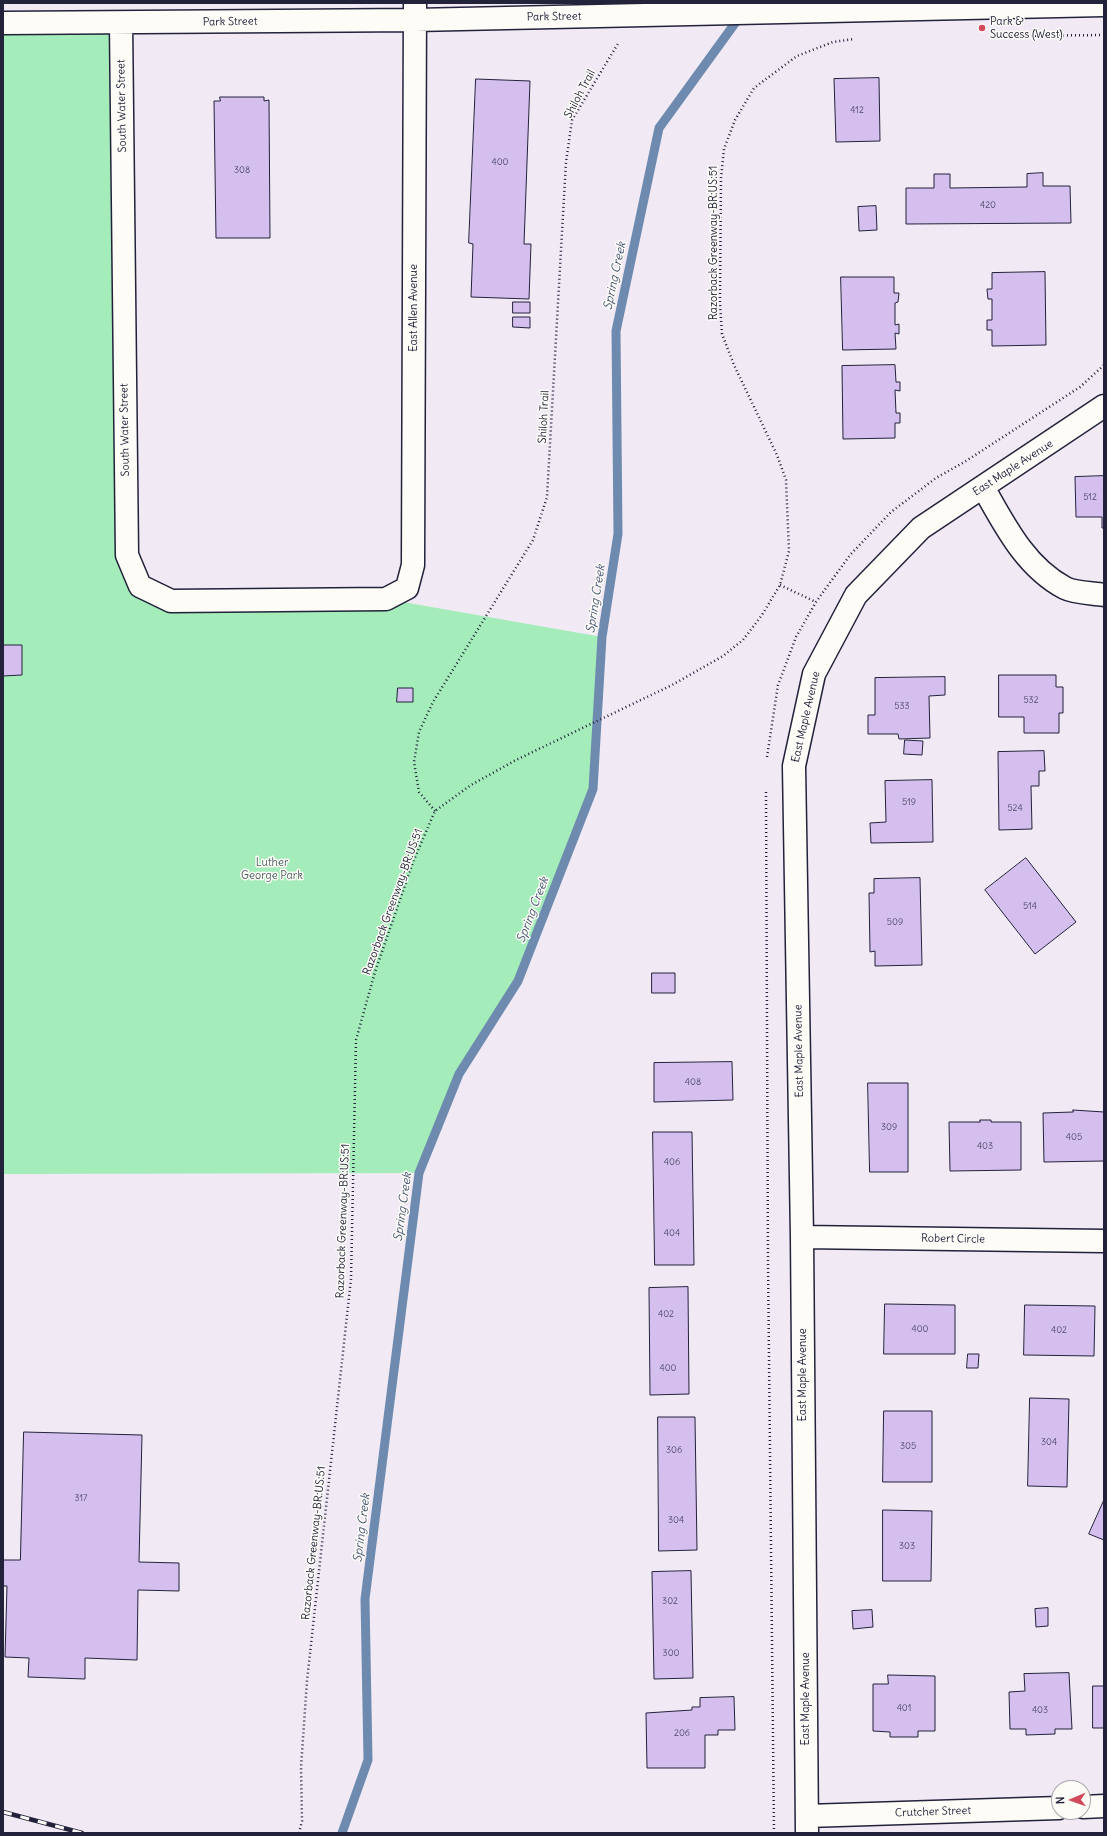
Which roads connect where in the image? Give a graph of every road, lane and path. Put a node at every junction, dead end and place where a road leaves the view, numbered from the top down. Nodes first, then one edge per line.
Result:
1 (1104, 5) edge
2 (415, 12) edge
3 (635, 16) junction
4 (121, 23) junction
5 (3, 24) edge
6 (833, 42) dead end
7 (1104, 406) edge
8 (983, 487) junction
9 (780, 585) junction
10 (1104, 595) edge
11 (386, 599) joint
12 (816, 602) dead end
13 (435, 811) junction
14 (802, 1237) junction
15 (1104, 1241) edge
16 (1104, 1806) edge
17 (1091, 1807) edge
18 (1051, 1809) edge
19 (807, 1825) edge
20 (299, 1833) edge

1 - 3 street, Park Street
2 - 3 street, Park Street
2 - 4 street, Park Street
2 - 11 street, East Allen Avenue
3 - 13 path, Shiloh Trail
4 - 5 street, Park Street
4 - 11 street, South Water Street
6 - 9 path, Razorback Greenway-BR:US:51
7 - 8 street, East Maple Avenue
8 - 10 street
8 - 14 street, East Maple Avenue
9 - 12 path
9 - 13 path, Razorback Greenway-BR:US:51
13 - 20 path, Razorback Greenway-BR:US:51
14 - 15 street, Robert Circle
14 - 19 street, East Maple Avenue
16 - 17 street
18 - 19 street, Crutcher Street

